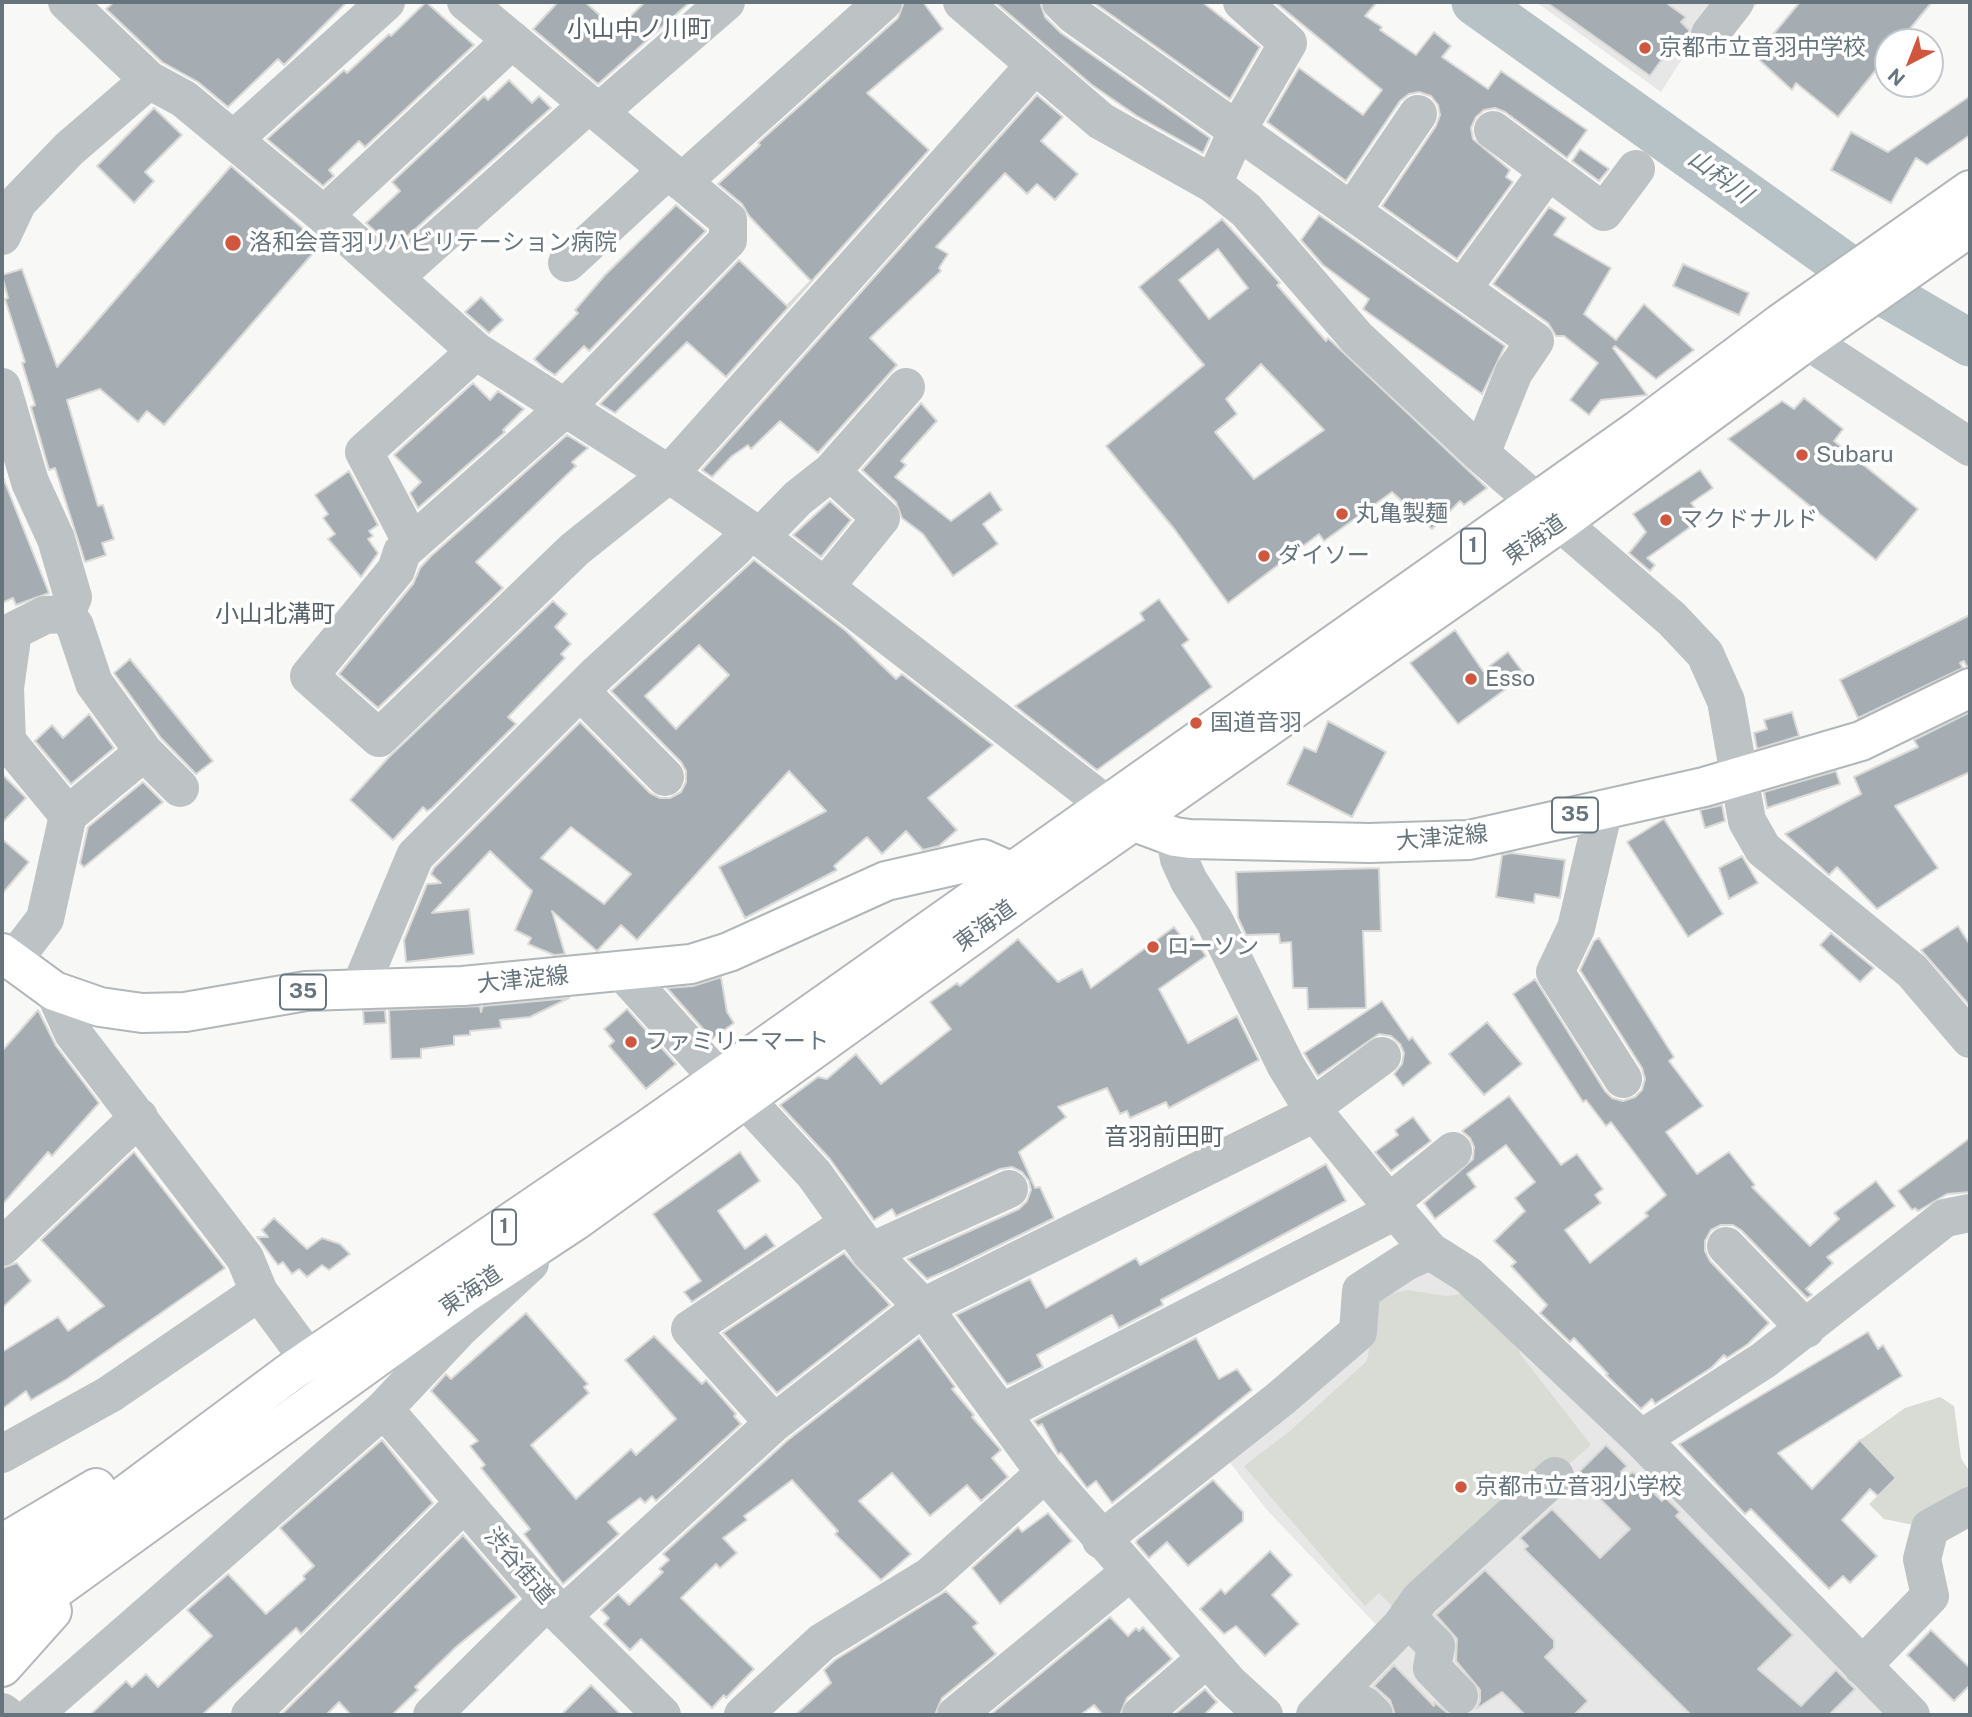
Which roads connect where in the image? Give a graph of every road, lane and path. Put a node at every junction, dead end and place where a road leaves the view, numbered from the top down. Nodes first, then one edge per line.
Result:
1 (67, 2) edge
2 (386, 2) edge
3 (466, 2) edge
4 (726, 2) edge
5 (883, 2) edge
6 (962, 2) edge
7 (1060, 2) edge
8 (1242, 2) edge
9 (1735, 2) edge
10 (1710, 34) dead end
11 (512, 40) junction
12 (1034, 66) junction
13 (149, 80) junction
14 (594, 108) junction
15 (1418, 114) dead end
16 (1238, 129) junction
17 (1493, 130) dead end
18 (233, 140) junction
19 (1636, 169) dead end
20 (1548, 171) junction
21 (675, 176) junction
22 (1213, 184) junction
23 (1970, 190) edge
24 (1352, 211) junction
25 (324, 215) junction
26 (1970, 227) edge
27 (2, 236) edge
28 (1895, 261) junction
29 (567, 263) dead end
30 (395, 277) junction
31 (1462, 289) junction
32 (1794, 332) junction
33 (476, 351) junction
34 (2, 387) edge
35 (906, 387) dead end
36 (564, 409) junction
37 (1970, 447) edge
38 (1480, 454) junction
39 (831, 472) junction
40 (669, 474) junction
41 (1549, 511) junction
42 (755, 534) junction
43 (412, 544) junction
44 (825, 587) junction
45 (66, 614) junction
46 (4, 688) edge
47 (1970, 688) edge
48 (580, 691) junction
49 (144, 752) junction
50 (1740, 776) junction
51 (665, 777) dead end
52 (180, 788) dead end
53 (1604, 809) junction
54 (1120, 813) junction
55 (68, 814) junction
56 (1175, 837) junction
57 (1019, 883) junction
58 (7, 958) edge
59 (621, 970) junction
60 (359, 990) junction
61 (54, 991) junction
62 (1970, 1039) edge
63 (1382, 1056) dead end
64 (1623, 1079) dead end
65 (730, 1088) junction
66 (1313, 1111) junction
67 (139, 1117) junction
68 (1454, 1151) dead end
69 (1009, 1189) dead end
70 (1392, 1207) junction
71 (1970, 1213) edge
72 (575, 1221) junction
73 (859, 1238) junction
74 (1726, 1246) dead end
75 (2, 1247) edge
76 (1430, 1251) junction
77 (259, 1292) junction
78 (923, 1307) junction
79 (1806, 1329) junction
80 (299, 1366) junction
81 (384, 1409) junction
82 (1001, 1413) junction
83 (774, 1423) junction
84 (1641, 1439) junction
85 (2, 1454) edge
86 (1045, 1473) junction
87 (1555, 1476) dead end
88 (464, 1503) junction
89 (1970, 1506) edge
90 (1101, 1540) junction
91 (2, 1544) edge
92 (101, 1558) junction
93 (1130, 1572) junction
94 (2, 1587) edge
95 (555, 1608) junction
96 (1407, 1617) junction
97 (2, 1628) edge
98 (1207, 1658) junction
99 (1862, 1666) junction
100 (2, 1667) edge
101 (1459, 1696) dead end
102 (1326, 1704) edge
103 (654, 1712) edge
104 (33, 1715) edge
105 (250, 1715) edge
106 (432, 1715) edge
107 (743, 1715) edge
108 (956, 1715) edge
109 (1140, 1715) edge
110 (1264, 1715) edge
111 (1374, 1715) edge
112 (1911, 1715) edge

1 - 13 street
2 - 18 street
3 - 11 street
4 - 14 street
5 - 21 street
6 - 12 street
7 - 16 street
8 - 16 street
9 - 10 street
11 - 14 street
11 - 25 street
12 - 22 street
12 - 40 street
13 - 18 street
13 - 27 street
14 - 21 street
14 - 30 street
15 - 24 street
16 - 22 street
16 - 24 street
17 - 20 street
18 - 25 street
19 - 20 street
20 - 31 street
21 - 29 street
21 - 36 street
22 - 38 street
23 - 28 main road, 東海道 / 1
24 - 31 street
25 - 30 street
26 - 28 main road, 東海道 / 1
28 - 32 main road, 東海道 / 1
30 - 33 street
31 - 38 street
32 - 37 street
32 - 41 main road, 東海道 / 1
33 - 36 street
33 - 43 street
34 - 45 street
35 - 39 street
36 - 40 street
36 - 43 street
38 - 41 street
39 - 42 street
39 - 44 street
40 - 42 street
40 - 43 street
41 - 50 street
41 - 54 main road, 東海道 / 1
42 - 44 street
42 - 48 street
44 - 54 street
45 - 46 street
45 - 49 street
46 - 55 street
47 - 50 main road, 大津淀線 / 35
48 - 51 street
48 - 60 street
49 - 52 street
49 - 55 street
50 - 53 main road, 大津淀線 / 35
50 - 62 street
53 - 56 main road, 大津淀線 / 35
53 - 64 street
54 - 56 main road, 大津淀線 / 35
54 - 57 main road, 東海道 / 1
55 - 58 street
56 - 66 street
57 - 59 main road, 大津淀線 / 35
57 - 65 main road, 東海道 / 1
58 - 61 main road, 大津淀線 / 35
59 - 60 main road, 大津淀線 / 35
59 - 65 street
60 - 61 main road, 大津淀線 / 35
61 - 67 street
63 - 66 street
65 - 72 main road, 東海道 / 1
65 - 73 street
65 - 80 main road, 東海道 / 1
66 - 70 street
66 - 78 street
67 - 75 street
67 - 77 street
68 - 70 street
69 - 73 street
70 - 76 street
70 - 82 street
71 - 79 street
72 - 81 street
72 - 92 main road, 東海道 / 1
73 - 78 street
73 - 83 street
74 - 79 street
76 - 84 street
76 - 90 street
77 - 80 street
77 - 85 street
78 - 82 street
78 - 83 street
79 - 84 street
80 - 91 main road
80 - 94 main road, 東海道 / 1
81 - 88 street, 渋谷街道
81 - 104 street
82 - 86 street
83 - 95 street
84 - 99 street
86 - 90 street
86 - 107 street
87 - 96 street
88 - 95 street, 渋谷街道
88 - 105 street
89 - 99 street
90 - 93 street
92 - 97 main road, 東海道 / 1
92 - 100 main road
93 - 98 street
93 - 108 street
95 - 103 street, 渋谷街道
95 - 106 street
96 - 101 street
96 - 102 street
98 - 109 street
98 - 110 street
99 - 112 street
102 - 111 street

